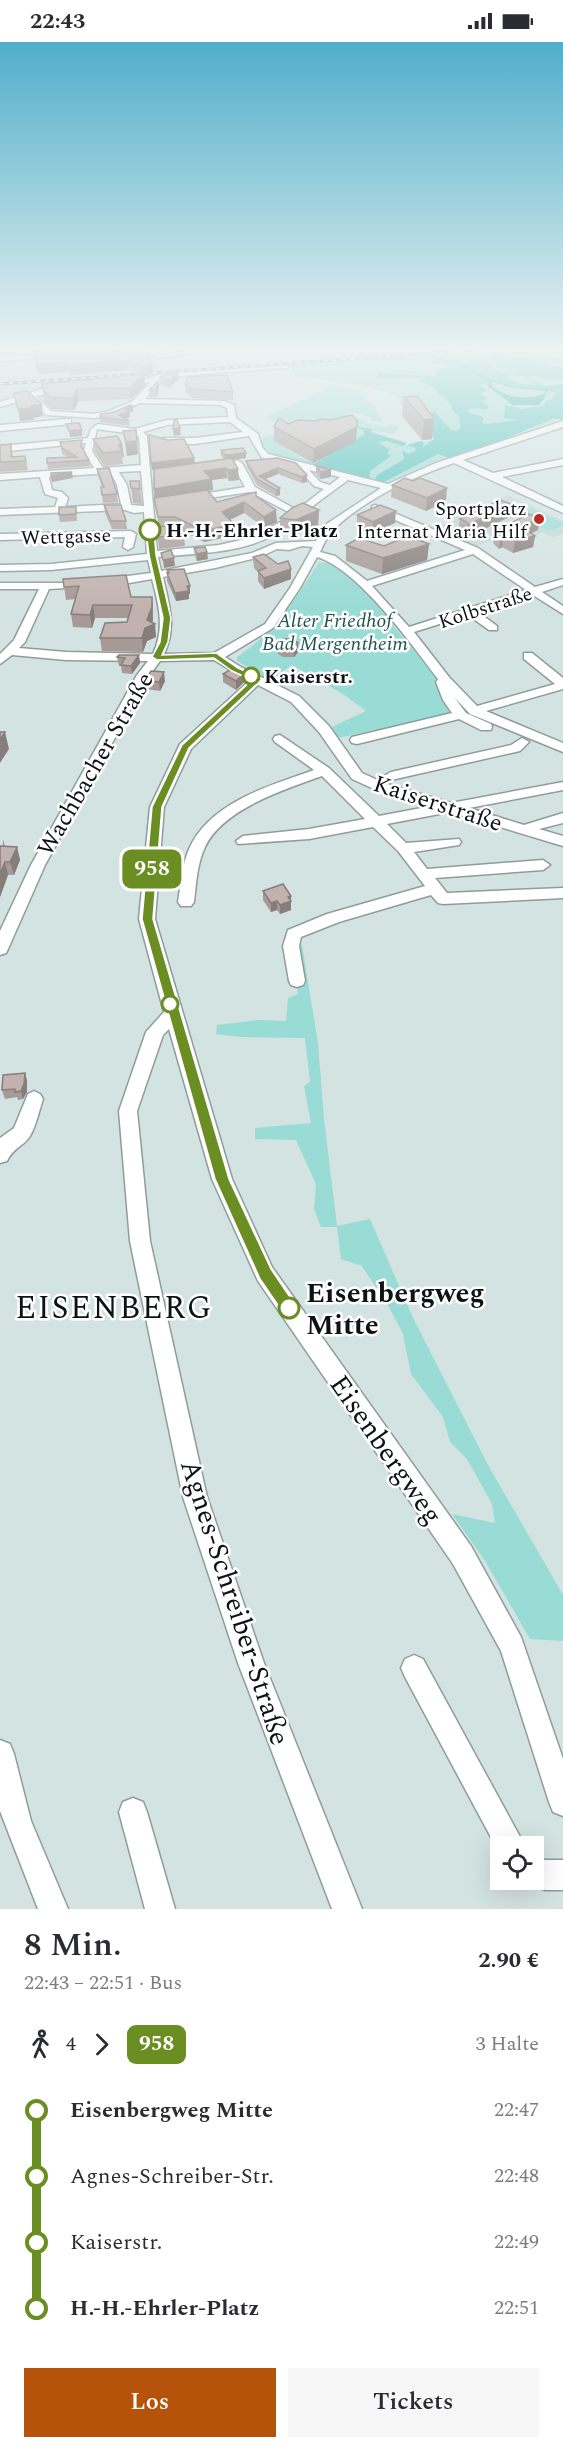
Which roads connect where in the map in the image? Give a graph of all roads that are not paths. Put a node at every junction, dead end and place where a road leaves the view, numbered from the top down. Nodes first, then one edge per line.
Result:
1 (92, 437) edge
2 (140, 437) edge
3 (157, 437) edge
4 (227, 437) edge
5 (254, 437) edge
6 (524, 437) edge
7 (90, 442) junction
8 (0, 449) edge
9 (276, 460) junction
10 (455, 460) junction
11 (563, 462) edge
12 (71, 463) edge
13 (300, 465) junction
14 (439, 465) junction
15 (98, 467) junction
16 (113, 469) junction
17 (43, 473) junction
18 (150, 473) junction
19 (493, 476) junction
20 (0, 477) edge
21 (346, 477) junction
22 (369, 482) junction
23 (251, 489) junction
24 (332, 489) junction
25 (384, 490) junction
26 (136, 495) junction
27 (176, 502) edge
28 (363, 503) junction
29 (152, 506) junction
30 (130, 509) junction
31 (59, 510) junction
32 (563, 510) edge
33 (0, 512) edge
34 (285, 523) edge
35 (328, 527) junction
36 (154, 532) junction
37 (131, 534) junction
38 (0, 537) edge
39 (188, 540) dead end
40 (276, 546) junction
41 (128, 547) dead end
42 (315, 548) junction
43 (474, 550) junction
44 (207, 552) junction
45 (153, 555) junction
46 (0, 568) edge
47 (158, 576) junction
48 (118, 582) junction
49 (563, 582) edge
50 (365, 585) junction
51 (0, 586) edge
52 (45, 587) junction
53 (534, 591) junction
54 (162, 592) junction
55 (563, 611) edge
56 (471, 612) junction
57 (493, 628) dead end
58 (407, 631) junction
59 (164, 642) junction
60 (11, 651) junction
61 (216, 656) junction
62 (528, 656) dead end
63 (157, 657) junction
64 (200, 658) junction
65 (0, 660) edge
66 (179, 663) junction
67 (143, 675) junction
68 (258, 679) junction
69 (445, 680) junction
70 (563, 685) edge
71 (474, 711) junction
72 (461, 715) junction
73 (280, 739) dead end
74 (357, 740) dead end
75 (522, 742) junction
76 (563, 748) edge
77 (563, 756) edge
78 (324, 771) junction
79 (391, 776) dead end
80 (563, 786) edge
81 (450, 808) junction
82 (563, 819) edge
83 (375, 822) junction
84 (524, 830) junction
85 (243, 841) dead end
86 (563, 841) edge
87 (454, 842) dead end
88 (403, 848) junction
89 (543, 865) dead end
90 (422, 874) junction
91 (433, 889) junction
92 (563, 893) edge
93 (186, 902) dead end
94 (0, 949) edge
95 (297, 981) dead end
96 (173, 1014) junction
97 (34, 1099) dead end
98 (0, 1155) edge
99 (414, 1668) dead end
100 (0, 1754) edge
101 (563, 1802) edge
102 (133, 1812) dead end
103 (506, 1836) edge
104 (544, 1875) edge
105 (563, 1875) edge
106 (53, 1909) edge
107 (160, 1909) edge
108 (347, 1909) edge

1 - 7 street
2 - 18 street
3 - 4 street
5 - 9 street
6 - 10 street
7 - 8 street
7 - 15 street
9 - 13 street
9 - 23 street
10 - 14 street
10 - 19 street
11 - 19 street
12 - 15 street
13 - 21 street
13 - 24 street
14 - 22 street
14 - 25 street
15 - 16 street
15 - 17 street
16 - 18 street
16 - 26 street
17 - 20 street
17 - 31 street
18 - 26 street
19 - 32 street
21 - 22 street
21 - 24 street
22 - 25 street
23 - 24 street
23 - 27 street
25 - 28 street
26 - 29 street, Wachbacher Straße
26 - 30 street
28 - 35 street
28 - 43 street
29 - 30 street
29 - 36 street, Wachbacher Straße
30 - 31 street
30 - 37 street
31 - 33 street
34 - 44 street
35 - 40 street
35 - 42 street
36 - 37 street, Wettgasse
36 - 45 street, Wachbacher Straße
37 - 38 street, Wettgasse
37 - 41 street
39 - 44 street
40 - 42 street
40 - 47 street
42 - 50 street
42 - 61 street
43 - 50 street
43 - 53 street
44 - 45 street
45 - 46 street
45 - 47 street, Wachbacher Straße
47 - 48 street
47 - 54 street, Wachbacher Straße
48 - 52 street
48 - 54 street
49 - 53 street, Kolbstraße
50 - 58 street
51 - 52 street
52 - 60 street
53 - 55 street
53 - 56 street, Kolbstraße
54 - 59 street, Wachbacher Straße
56 - 57 street
56 - 58 street, Kolbstraße
58 - 69 street
59 - 63 street, Wachbacher Straße
59 - 64 street
60 - 63 street
60 - 65 street
61 - 64 street
61 - 68 street, Kaiserstraße
62 - 70 street
63 - 64 street
63 - 66 street
63 - 67 street, Wachbacher Straße
64 - 66 street
66 - 67 street
67 - 94 street, Wachbacher Straße
68 - 81 street, Kaiserstraße
68 - 96 street, Eisenbergweg
69 - 71 street
69 - 72 street
70 - 71 street
71 - 76 street
72 - 74 street
72 - 75 street
73 - 78 street
75 - 77 street
75 - 79 street
78 - 83 street
78 - 93 street
80 - 81 street
81 - 83 street
81 - 84 street, Kaiserstraße
82 - 84 street
83 - 85 street
83 - 88 street
84 - 86 street, Kaiserstraße
87 - 88 street
88 - 90 street
89 - 90 street
90 - 91 street
91 - 92 street
91 - 95 street
96 - 101 street, Eisenbergweg
96 - 108 street, Agnes-Schreiber-Straße
97 - 98 street
99 - 103 street
100 - 106 street
102 - 107 street
104 - 105 street

